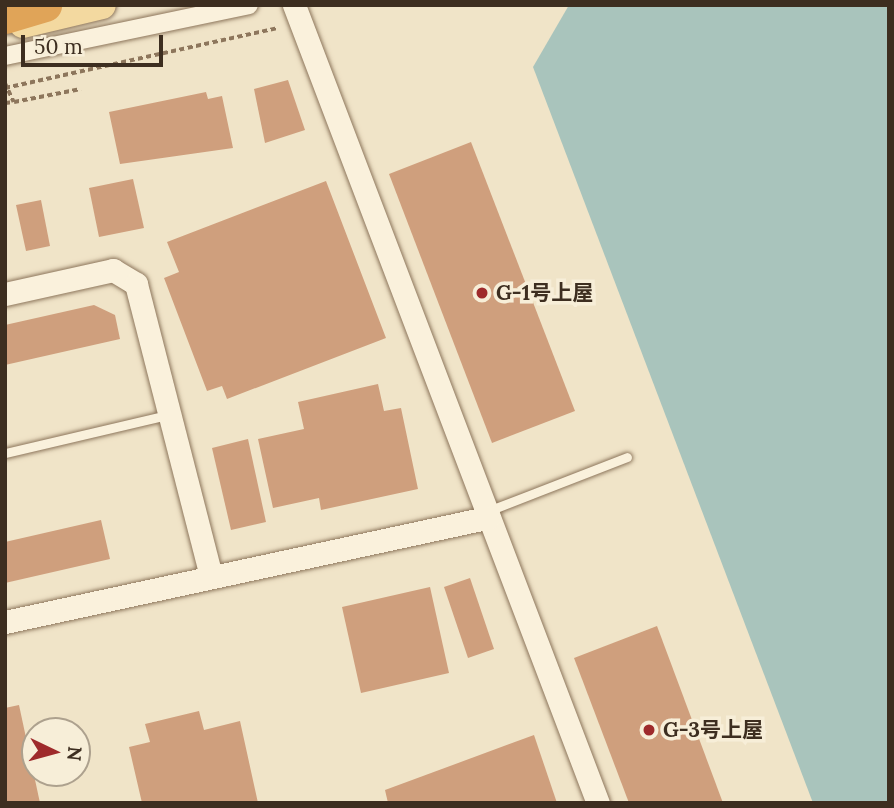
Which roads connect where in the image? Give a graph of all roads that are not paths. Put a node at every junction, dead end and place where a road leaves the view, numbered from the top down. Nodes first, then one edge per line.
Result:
1 (45, 5) edge
2 (102, 5) edge
3 (250, 5) edge
4 (294, 5) edge
5 (5, 17) edge
6 (5, 28) edge
7 (5, 56) edge
8 (5, 294) edge
9 (169, 414) junction
10 (5, 453) edge
11 (627, 457) dead end
12 (488, 514) junction
13 (210, 573) junction
14 (5, 622) edge
15 (598, 803) edge

1 - 5 highway
2 - 6 main road
3 - 7 street
4 - 12 street
8 - 9 street
9 - 10 lane
9 - 13 street
11 - 12 lane
12 - 13 street
12 - 15 street
13 - 14 street

